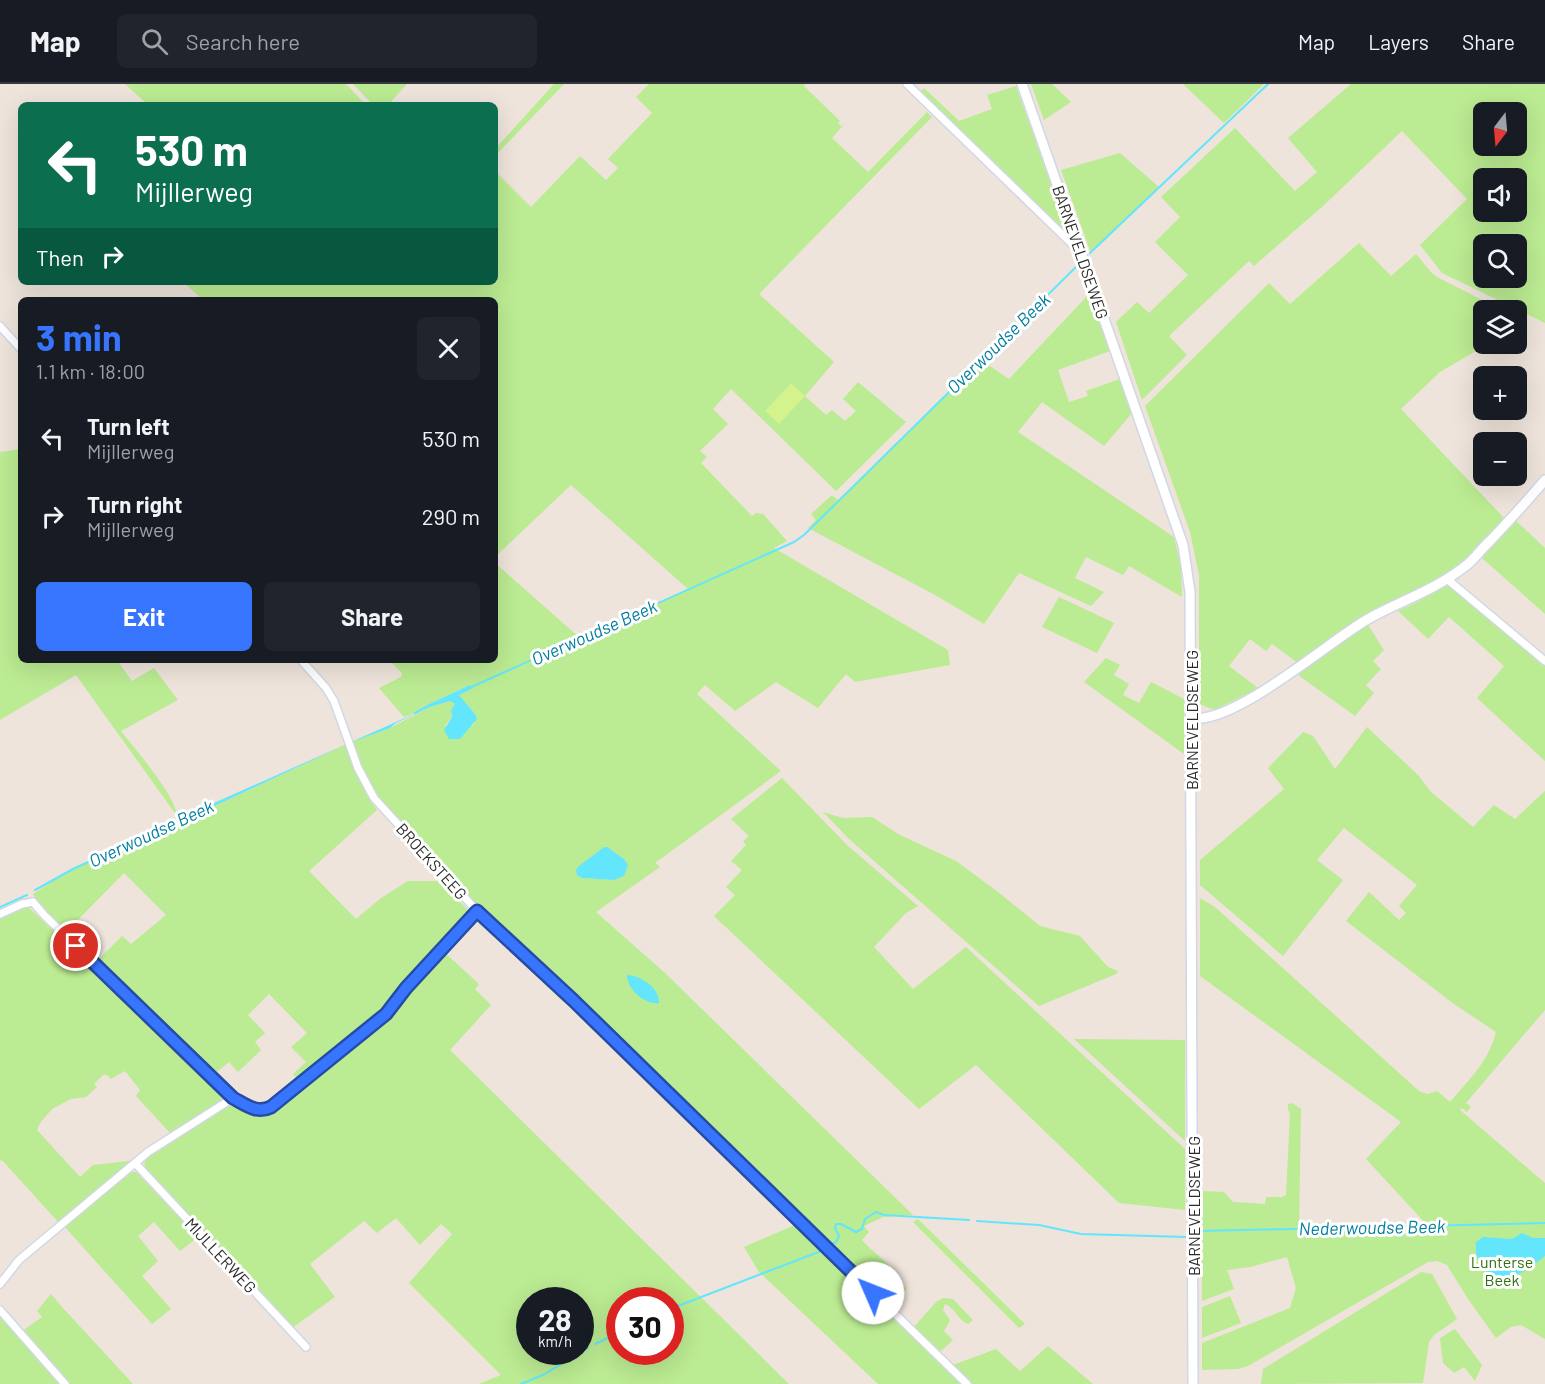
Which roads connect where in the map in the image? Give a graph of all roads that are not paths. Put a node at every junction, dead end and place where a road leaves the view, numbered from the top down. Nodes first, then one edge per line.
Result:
1 (907, 84) edge
2 (1022, 84) edge
3 (1081, 249) junction
4 (0, 326) edge
5 (18, 346) edge
6 (1545, 480) edge
7 (1447, 579) junction
8 (1545, 661) edge
9 (304, 663) edge
10 (1191, 718) junction
11 (477, 911) junction
12 (0, 914) edge
13 (233, 1098) junction
14 (135, 1163) junction
15 (0, 1284) edge
16 (0, 1310) edge
17 (306, 1347) dead end
18 (65, 1384) edge
19 (967, 1384) edge
20 (1193, 1384) edge

1 - 3 street
2 - 3 main road, BARNEVELDSEWEG
3 - 10 main road, BARNEVELDSEWEG
4 - 5 street
6 - 7 main road
7 - 8 street
7 - 10 main road
9 - 11 street, BROEKSTEEG
10 - 20 main road, BARNEVELDSEWEG
11 - 13 street
11 - 19 street, BROEKSTEEG
12 - 13 street
13 - 14 street
14 - 15 street
14 - 17 street, MIJLLERWEG
16 - 18 street

